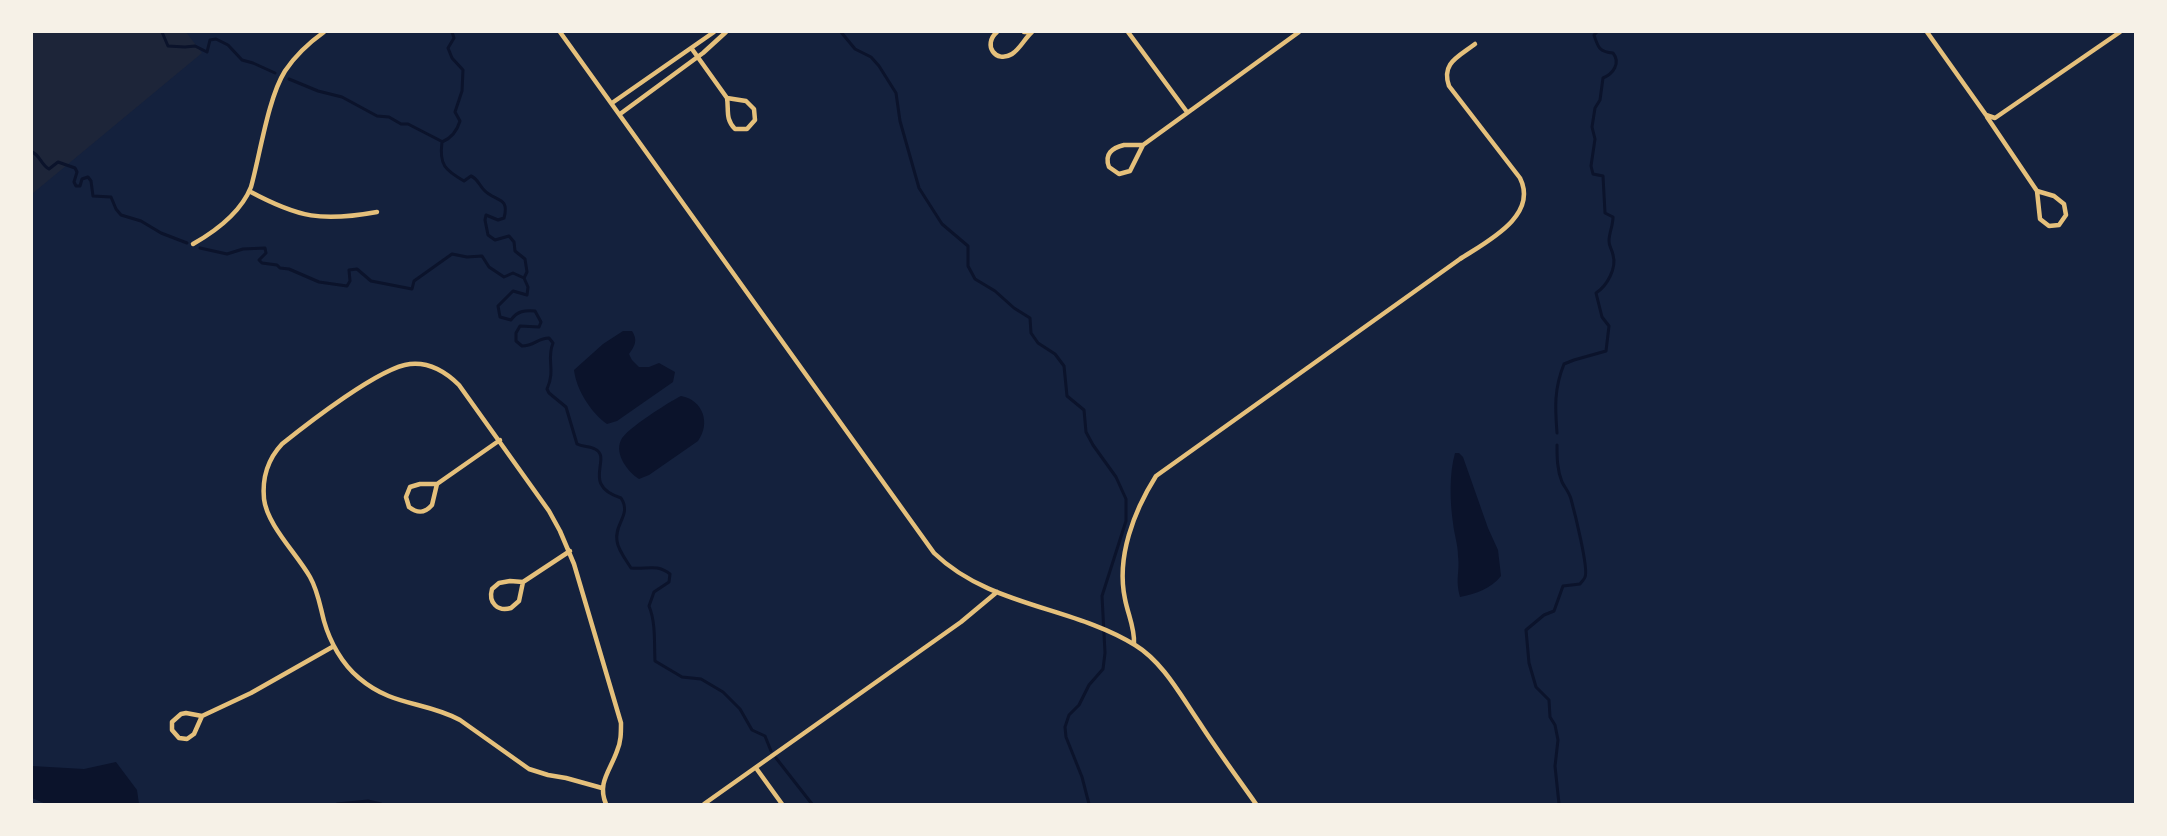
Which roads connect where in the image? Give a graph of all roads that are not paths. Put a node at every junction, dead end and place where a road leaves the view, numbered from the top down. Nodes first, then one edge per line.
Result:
1 (324, 32) edge
2 (560, 32) edge
3 (714, 32) edge
4 (726, 32) edge
5 (997, 32) edge
6 (1024, 32) edge
7 (1032, 32) edge
8 (1128, 32) edge
9 (1299, 32) edge
10 (1927, 32) edge
11 (2120, 32) edge
12 (1475, 44) dead end
13 (692, 49) junction
14 (698, 57) junction
15 (727, 98) junction
16 (612, 103) junction
17 (1187, 112) junction
18 (620, 114) junction
19 (1986, 115) junction
20 (1143, 145) junction
21 (249, 191) junction
22 (2037, 191) junction
23 (377, 212) dead end
24 (194, 244) dead end
25 (500, 440) junction
26 (437, 484) junction
27 (570, 551) junction
28 (523, 582) junction
29 (997, 592) junction
30 (1134, 644) junction
31 (334, 646) junction
32 (202, 716) junction
33 (756, 768) junction
34 (602, 788) junction
35 (606, 804) edge
36 (704, 804) edge
37 (782, 804) edge
38 (1256, 804) edge

1 - 21 street
2 - 16 street
3 - 13 street
4 - 14 street
5 - 7 street
6 - 7 street
8 - 17 street
9 - 17 street
10 - 19 street
11 - 19 street
12 - 30 street
13 - 14 street
13 - 16 street
14 - 15 street
14 - 18 street
15 - 15 street
16 - 18 street
17 - 20 street
18 - 29 street
19 - 22 street
20 - 20 street
21 - 23 street
21 - 24 street
22 - 22 street
25 - 26 street
25 - 27 street
25 - 31 street
26 - 26 street
27 - 28 street
27 - 34 street
28 - 28 street
29 - 30 street
29 - 33 street
30 - 38 street
31 - 32 street
31 - 34 street
32 - 32 street
33 - 36 street
33 - 37 street
34 - 35 street

